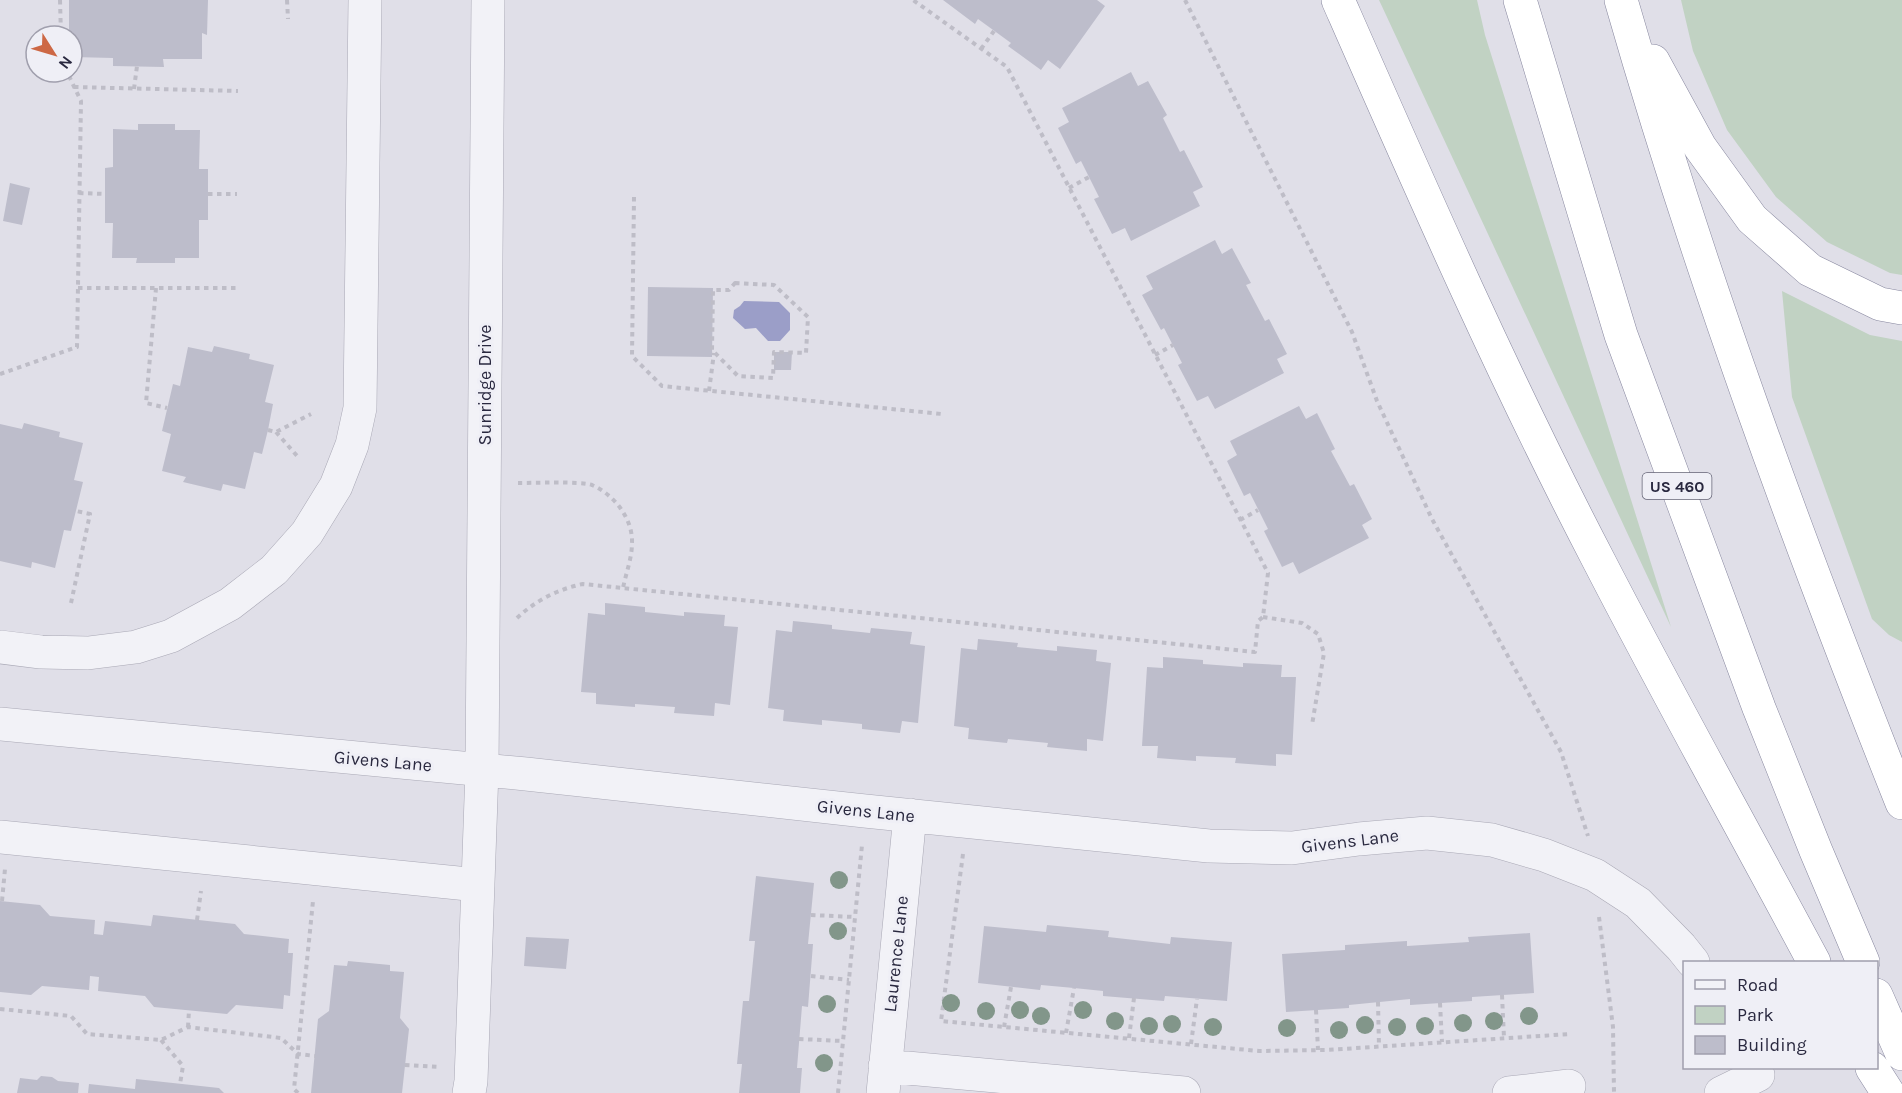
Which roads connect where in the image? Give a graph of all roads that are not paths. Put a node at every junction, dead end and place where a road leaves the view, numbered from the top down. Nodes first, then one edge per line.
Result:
1 (365, 0) edge
2 (488, 0) edge
3 (1338, 0) edge
4 (1520, 0) edge
5 (1621, 0) edge
6 (1902, 308) edge
7 (0, 647) edge
8 (0, 724) edge
9 (482, 770) junction
10 (1902, 803) edge
11 (910, 815) junction
12 (3, 851) edge
13 (478, 885) junction
14 (1692, 961) edge
15 (1813, 961) edge
16 (1862, 961) edge
17 (1878, 999) edge
18 (1902, 1054) edge
19 (1873, 1069) edge
20 (1760, 1078) edge
21 (884, 1080) edge
22 (1569, 1086) dead end
23 (469, 1093) edge
24 (1184, 1093) edge
25 (1509, 1093) edge
26 (1721, 1093) edge
27 (1888, 1093) edge

1 - 7 street
2 - 9 street, Sunridge Drive
3 - 15 highway
4 - 16 highway, US 460
5 - 6 highway
5 - 10 highway
8 - 9 street, Givens Lane
9 - 11 street, Givens Lane
9 - 13 street, Sunridge Drive
11 - 14 street, Givens Lane
11 - 21 street, Laurence Lane
12 - 13 street
13 - 23 street, Sunridge Drive
17 - 18 highway
19 - 27 highway
20 - 26 street
21 - 24 street
22 - 25 street

